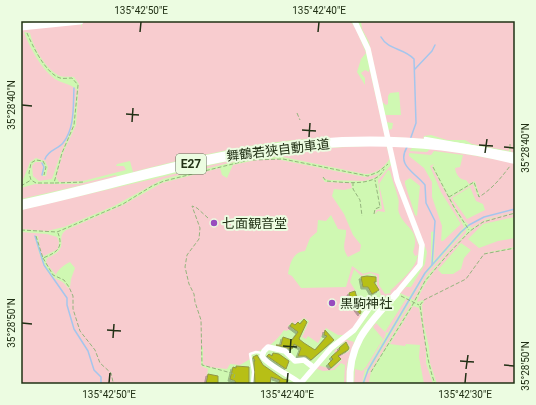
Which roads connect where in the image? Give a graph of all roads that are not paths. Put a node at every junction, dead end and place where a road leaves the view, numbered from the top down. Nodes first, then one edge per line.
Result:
1 (80, 21) edge
2 (355, 22) edge
3 (21, 27) edge
4 (425, 138) dead end
5 (515, 154) edge
6 (513, 156) edge
7 (21, 204) edge
8 (396, 294) joint
9 (387, 305) junction
10 (262, 353) junction
11 (313, 367) junction
12 (300, 383) edge
13 (252, 384) edge
14 (350, 384) edge

1 - 3 street
2 - 8 street
4 - 6 lane
5 - 6 lane
6 - 7 highway, 舞鶴若狭自動車道 / E27
8 - 9 street
9 - 11 street
9 - 14 street
10 - 11 street
10 - 12 street
10 - 13 lane
11 - 12 street

